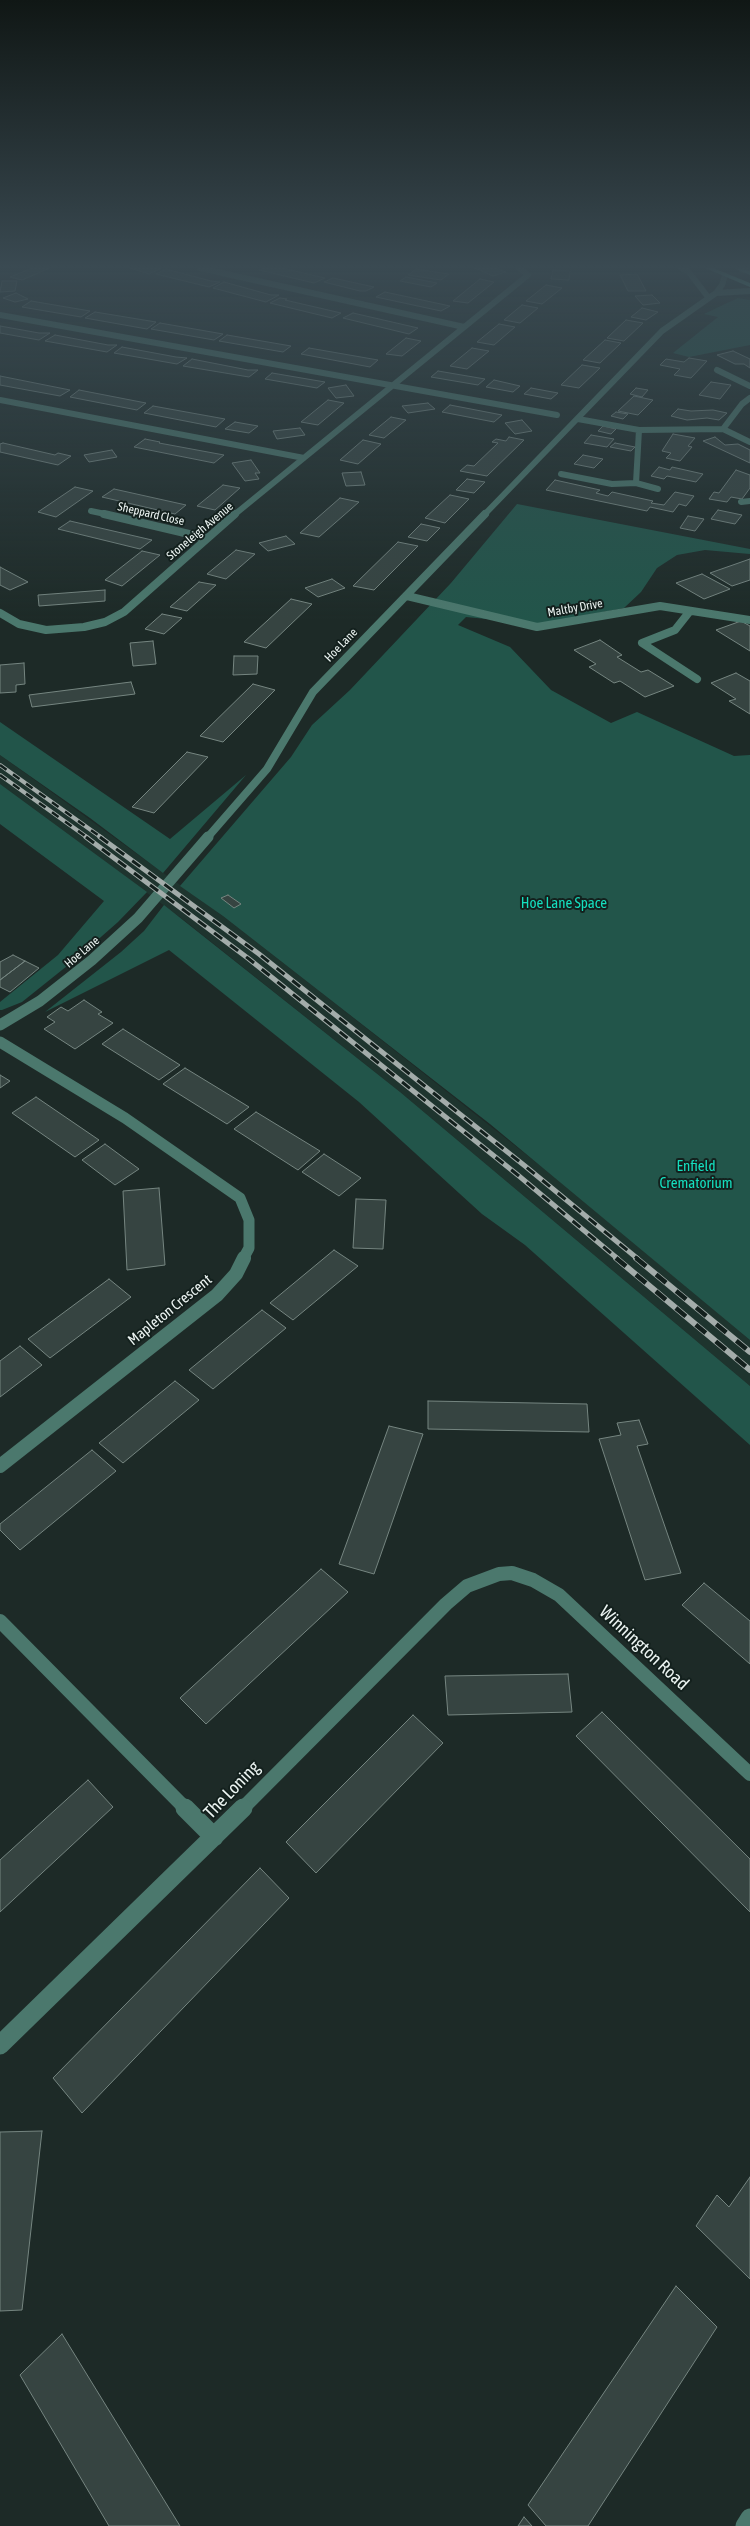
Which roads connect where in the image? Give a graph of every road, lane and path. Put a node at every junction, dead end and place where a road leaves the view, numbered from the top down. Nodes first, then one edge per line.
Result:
1 (393, 386) edge
2 (399, 386) edge
3 (610, 386) edge
4 (750, 398) edge
5 (0, 400) edge
6 (557, 415) dead end
7 (578, 419) junction
8 (723, 429) junction
9 (639, 430) junction
10 (750, 442) edge
11 (304, 458) junction
12 (560, 474) dead end
13 (636, 483) junction
14 (658, 488) dead end
15 (750, 501) edge
16 (741, 502) dead end
17 (91, 511) dead end
18 (206, 538) junction
19 (407, 596) junction
20 (690, 611) junction
21 (0, 613) edge
22 (749, 618) edge
23 (697, 679) dead end
24 (0, 1025) edge
25 (0, 1042) edge
26 (0, 1466) edge
27 (498, 1574) joint
28 (0, 1621) edge
29 (750, 1774) edge
30 (214, 1837) junction
31 (0, 2045) edge
32 (750, 2518) edge
33 (745, 2526) edge

1 - 11 street, Stoneleigh Avenue
2 - 6 street
3 - 7 street, Hoe Lane
4 - 8 street
5 - 11 street
7 - 9 street
7 - 19 street, Hoe Lane
8 - 9 street
8 - 10 street
9 - 13 street
11 - 18 street, Stoneleigh Avenue
12 - 13 street
13 - 14 street
15 - 16 street
17 - 18 street, Sheppard Close
18 - 21 street, Stoneleigh Avenue
19 - 20 street, Maltby Drive
19 - 24 street, Hoe Lane
20 - 22 street, Maltby Drive
20 - 23 street
25 - 26 street, Mapleton Crescent
27 - 29 street, Winnington Road
27 - 30 street, The Loning
28 - 30 street
30 - 31 street, The Loning
32 - 33 street

